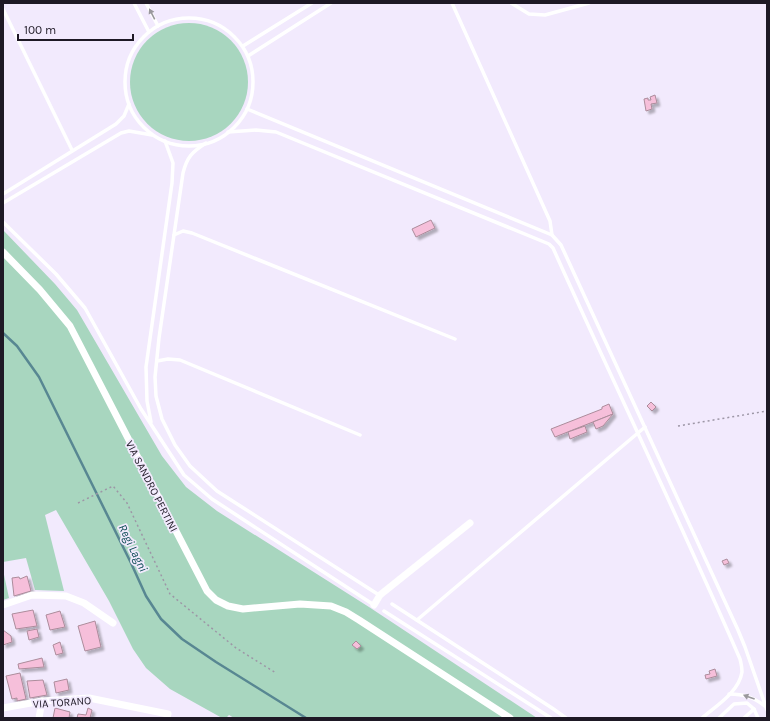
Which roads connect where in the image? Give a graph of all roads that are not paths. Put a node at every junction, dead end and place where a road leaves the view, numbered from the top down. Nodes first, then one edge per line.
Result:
1 (134, 3) edge
2 (146, 3) edge
3 (312, 3) edge
4 (331, 3) edge
5 (452, 3) edge
6 (511, 3) edge
7 (589, 3) edge
8 (3, 10) edge
9 (158, 26) junction
10 (148, 32) junction
11 (243, 46) junction
12 (248, 56) junction
13 (129, 104) junction
14 (247, 109) junction
15 (228, 132) junction
16 (154, 135) junction
17 (165, 141) junction
18 (206, 143) junction
19 (72, 150) junction
20 (3, 194) edge
21 (3, 203) edge
22 (3, 222) edge
23 (174, 235) junction
24 (552, 235) junction
25 (3, 252) edge
26 (455, 339) dead end
27 (157, 361) junction
28 (151, 425) junction
29 (645, 428) junction
30 (360, 434) dead end
31 (637, 434) junction
32 (470, 523) dead end
33 (380, 596) junction
34 (392, 604) dead end
35 (3, 605) edge
36 (374, 605) joint
37 (384, 610) dead end
38 (417, 620) junction
39 (113, 623) dead end
40 (729, 694) junction
41 (42, 701) junction
42 (3, 708) edge
43 (766, 708) edge
44 (754, 709) junction
45 (167, 716) edge
46 (39, 718) edge
47 (510, 718) edge
48 (551, 718) edge
49 (566, 718) edge
50 (702, 718) edge
51 (719, 718) edge
52 (744, 718) edge
53 (758, 718) edge

1 - 10 lane
9 -> 2 lane
3 - 11 lane
4 - 12 lane
5 - 24 lane
6 - 7 lane
8 - 19 lane
9 - 10 lane
9 - 11 lane
10 - 13 lane
11 - 12 lane
12 - 14 lane
13 - 16 lane
13 - 19 lane
14 - 15 lane
14 - 24 lane
15 - 18 lane
15 - 31 lane
16 - 17 lane
16 - 21 lane
17 - 18 lane
17 - 28 lane
18 - 23 lane
19 - 20 lane
22 - 28 lane
23 - 26 lane
23 - 27 lane
24 - 29 lane
25 - 47 street, VIA SANDRO PERTINI
27 - 30 lane
27 - 33 lane
28 - 36 lane
29 - 31 lane
29 - 43 lane
31 - 38 lane
31 - 40 lane
32 - 33 street
33 - 36 street
34 - 38 lane
35 - 39 street
37 - 48 lane
38 - 49 lane
43 -> 40 lane
40 - 50 lane
41 - 42 street, VIA TORANO
41 - 45 street, VIA TORANO
41 - 46 street
44 - 51 lane
44 - 52 lane
44 - 53 lane

